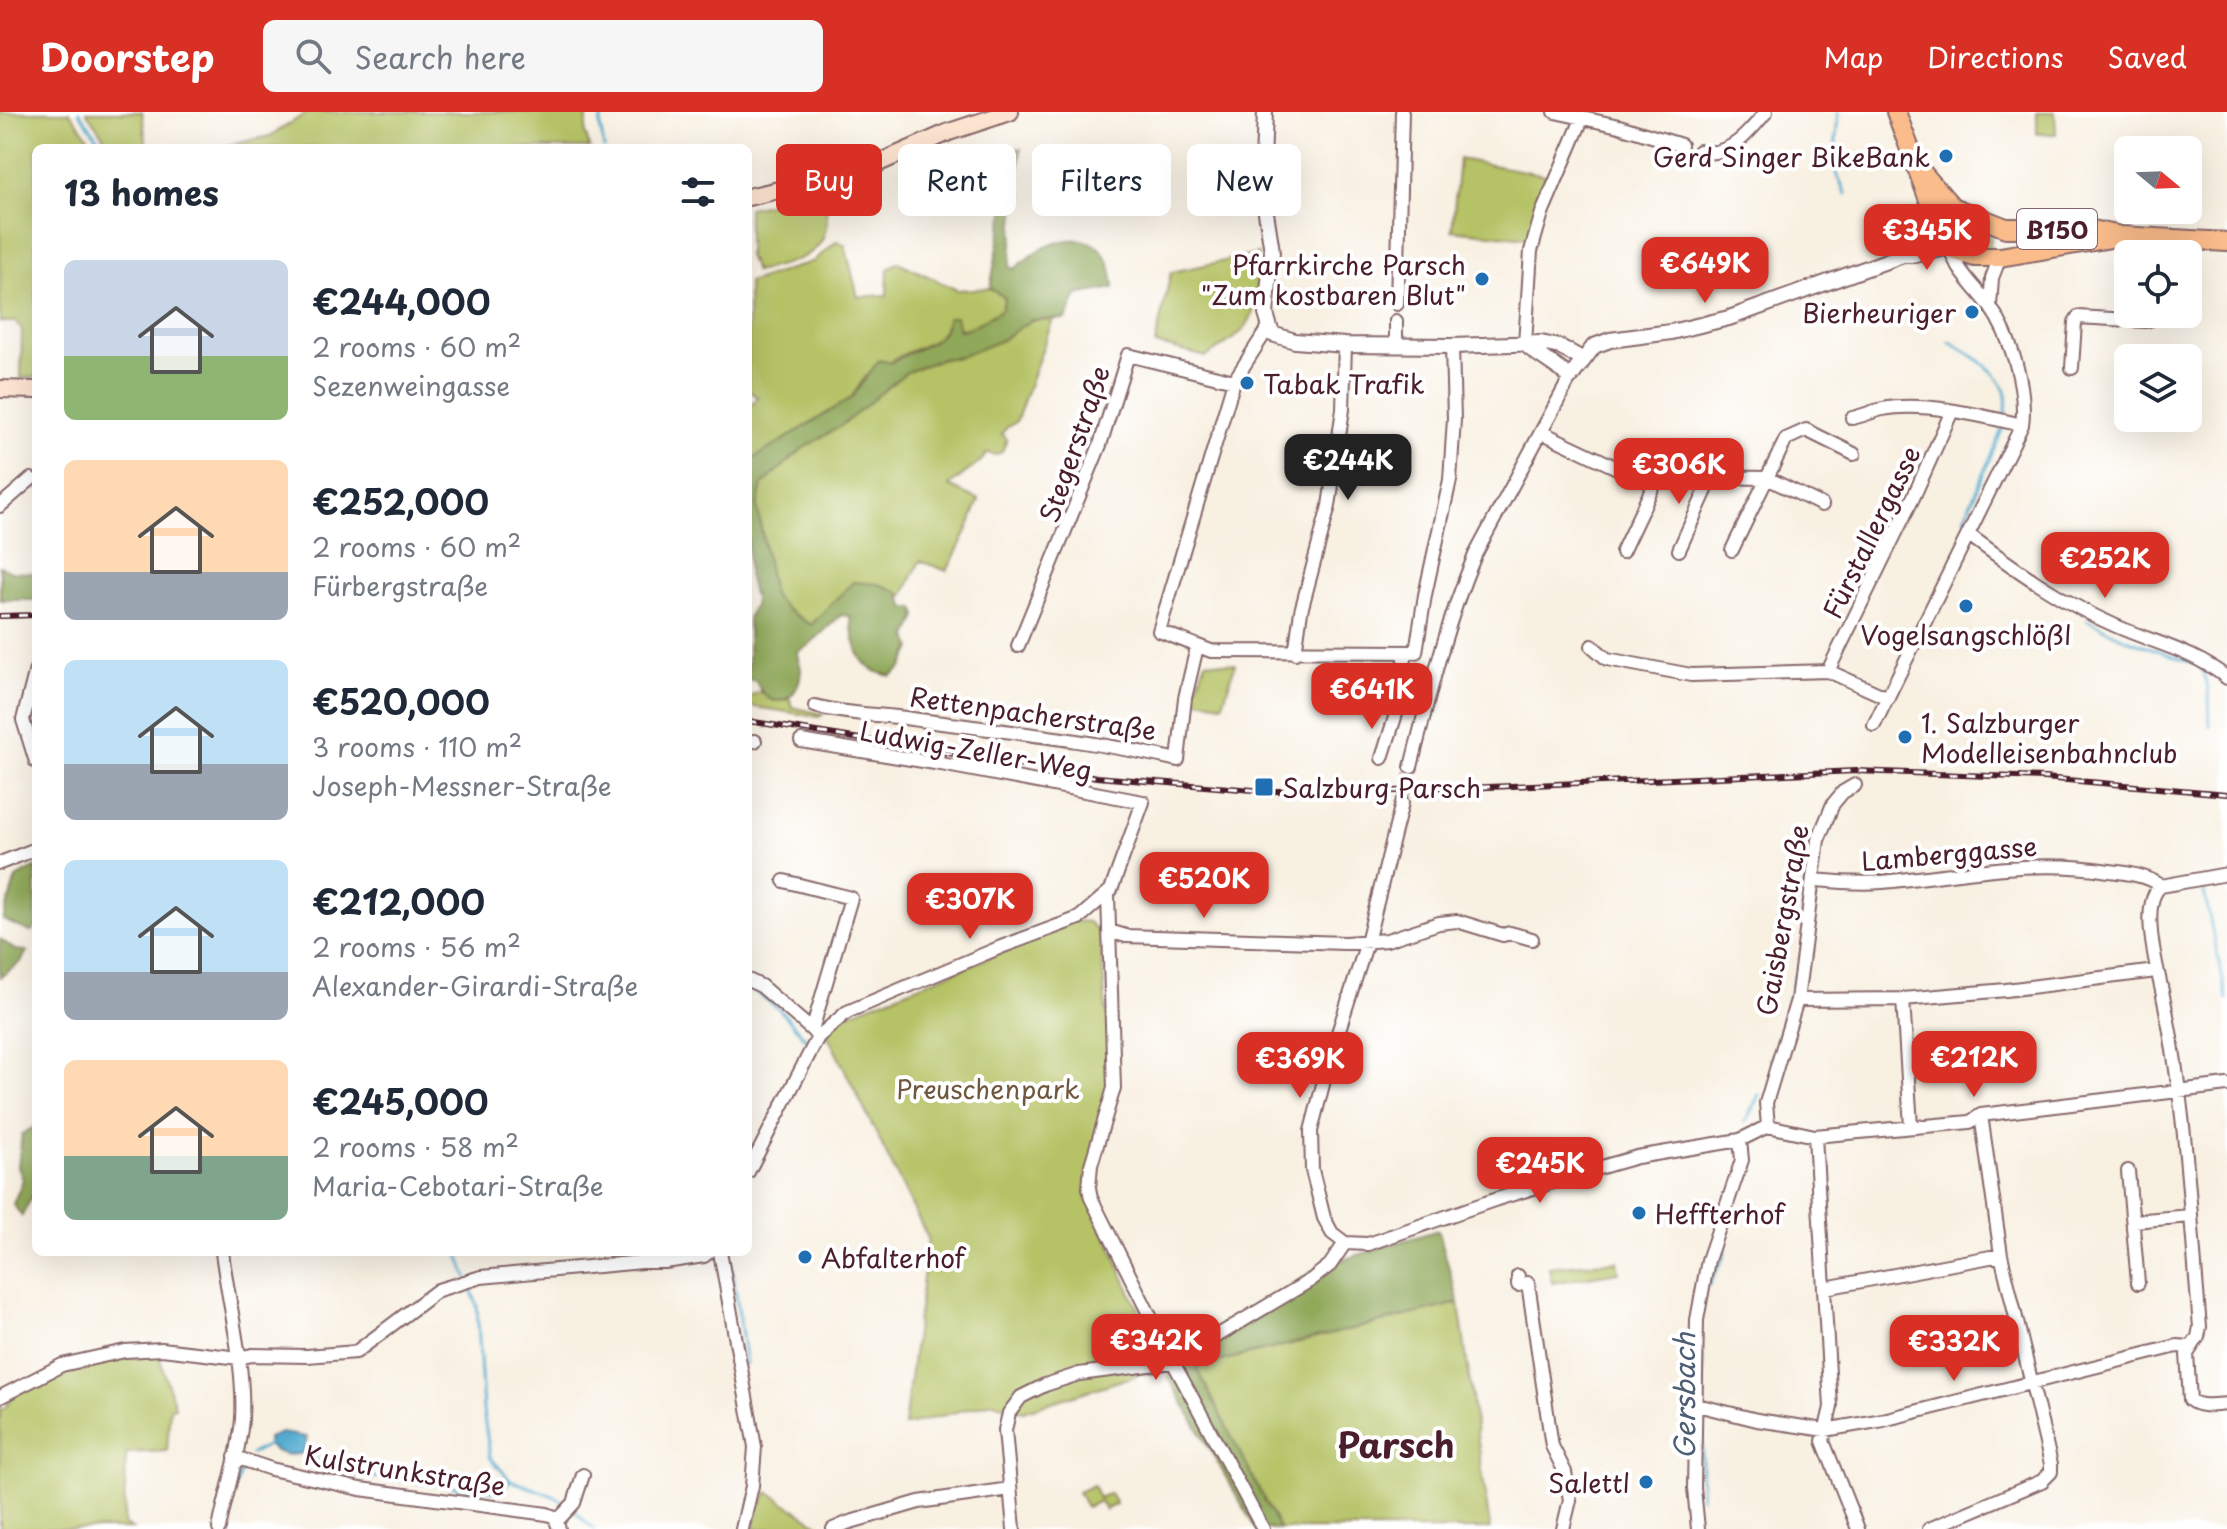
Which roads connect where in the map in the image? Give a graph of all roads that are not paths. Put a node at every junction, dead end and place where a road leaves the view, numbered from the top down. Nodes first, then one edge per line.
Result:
1 (1010, 112) edge
2 (1265, 112) edge
3 (1402, 112) edge
4 (1555, 112) edge
5 (1766, 112) edge
6 (1896, 112) edge
7 (1582, 119) junction
8 (1681, 145) dead end
9 (1699, 151) dead end
10 (1919, 169) junction
11 (752, 196) edge
12 (1941, 230) junction
13 (1997, 230) junction
14 (2121, 236) junction
15 (2143, 240) edge
16 (2227, 242) edge
17 (2202, 244) edge
18 (1950, 247) junction
19 (1903, 255) junction
20 (2000, 257) junction
21 (1397, 304) dead end
22 (1990, 306) junction
23 (2114, 319) edge
24 (1396, 321) dead end
25 (1268, 328) junction
26 (1525, 344) junction
27 (1345, 345) junction
28 (1396, 346) junction
29 (1452, 346) junction
30 (1582, 359) junction
31 (2072, 368) dead end
32 (1570, 378) junction
33 (1234, 381) junction
34 (0, 389) edge
35 (32, 390) edge
36 (1952, 411) junction
37 (1852, 418) dead end
38 (2022, 425) junction
39 (1541, 432) junction
40 (1854, 454) dead end
41 (1658, 476) junction
42 (1712, 477) junction
43 (1767, 478) junction
44 (31, 479) dead end
45 (1822, 505) dead end
46 (0, 506) edge
47 (1969, 535) junction
48 (1679, 550) dead end
49 (1732, 550) dead end
50 (1622, 552) dead end
51 (1018, 646) dead end
52 (1592, 646) dead end
53 (1197, 647) junction
54 (1411, 652) junction
55 (1295, 653) junction
56 (1828, 671) junction
57 (2227, 678) edge
58 (32, 685) edge
59 (1888, 698) junction
60 (815, 706) dead end
61 (1874, 725) dead end
62 (801, 741) dead end
63 (32, 749) edge
64 (1382, 758) dead end
65 (1411, 767) tunnel mouth
66 (1855, 785) dead end
67 (1402, 803) tunnel mouth
68 (32, 851) edge
69 (0, 863) edge
70 (2227, 874) edge
71 (1814, 880) junction
72 (784, 881) dead end
73 (2161, 886) junction
74 (1108, 895) junction
75 (1079, 918) junction
76 (1109, 931) junction
77 (1532, 939) dead end
78 (1367, 942) junction
79 (2156, 971) junction
80 (752, 982) edge
81 (1903, 999) junction
82 (1797, 1000) junction
83 (815, 1034) junction
84 (2227, 1085) edge
85 (2178, 1092) junction
86 (1981, 1115) junction
87 (1768, 1126) junction
88 (1911, 1127) junction
89 (1815, 1136) junction
90 (1740, 1140) junction
91 (752, 1164) edge
92 (2128, 1171) dead end
93 (2190, 1216) junction
94 (2134, 1221) junction
95 (1345, 1243) junction
96 (2001, 1255) junction
97 (223, 1256) edge
98 (704, 1256) edge
99 (721, 1256) edge
100 (1518, 1276) dead end
101 (2138, 1283) dead end
102 (1825, 1288) junction
103 (2191, 1347) junction
104 (239, 1358) junction
105 (1173, 1362) junction
106 (2030, 1382) junction
107 (0, 1397) edge
108 (2227, 1404) edge
109 (1703, 1407) junction
110 (1825, 1430) junction
111 (235, 1457) junction
112 (583, 1475) dead end
113 (1010, 1489) junction
114 (563, 1518) edge
115 (219, 1529) edge
116 (742, 1529) edge
117 (833, 1529) edge
118 (1014, 1529) edge
119 (1263, 1529) edge
120 (1563, 1529) edge
121 (1698, 1529) edge
122 (1858, 1529) edge
123 (1929, 1529) edge

1 - 11 main road
2 - 25 street
3 - 21 street
4 - 7 street
5 - 9 street
6 - 10 main road, B150
7 - 8 street
7 - 26 street
10 - 12 main road, B150
10 - 13 main road, B150
12 - 13 main road
12 - 18 main road, B150
12 - 19 street
13 - 14 main road, B150
13 - 20 main road
14 - 15 main road, B150
14 - 20 main road, B150
16 - 17 main road, B150
18 - 19 street
18 - 20 main road, B150
18 - 22 street
19 - 30 street
20 - 22 street
22 - 38 street
23 - 31 street
24 - 28 street
25 - 27 street
25 - 33 street
26 - 29 street
26 - 30 street
26 - 32 street
27 - 28 street
27 - 55 street
28 - 29 street
29 - 54 street
30 - 32 street
32 - 39 street
33 - 51 street, Stegerstraße
33 - 53 street
34 - 35 main road
36 - 37 street, Fürstallergasse
36 - 38 street, Fürstallergasse
36 - 56 street, Fürstallergasse
38 - 47 street
39 - 41 street
39 - 65 street
40 - 43 street
41 - 42 street
41 - 50 street
42 - 43 street
42 - 48 street
43 - 45 street
43 - 49 street
44 - 46 street
47 - 57 street
47 - 59 street
52 - 56 street
53 - 55 street
53 - 60 street, Rettenpacherstraße
54 - 55 street
54 - 64 street
56 - 59 street
58 - 63 street
59 - 61 street
62 - 74 street, Ludwig-Zeller-Weg
66 - 71 street, Gaisbergstraße
67 - 78 street
68 - 69 street
70 - 73 street, Lamberggasse
71 - 73 street, Lamberggasse
71 - 82 street, Gaisbergstraße
72 - 83 street
73 - 79 street
74 - 75 street
74 - 76 street
75 - 76 street
75 - 83 street
76 - 78 street
76 - 105 street
77 - 78 street
78 - 95 street
79 - 81 street
79 - 85 street
80 - 83 street
81 - 82 street
81 - 88 street
82 - 87 street, Gaisbergstraße
83 - 91 street
84 - 85 street
85 - 86 street
85 - 93 street
86 - 88 street
86 - 96 street
87 - 89 street
87 - 90 street
88 - 89 street
89 - 102 street
90 - 95 street
90 - 109 street
92 - 94 street
93 - 94 street
93 - 103 street
94 - 101 street
95 - 105 street
96 - 102 street
96 - 106 street
97 - 104 street
98 - 104 street
99 - 116 street
100 - 120 street
102 - 110 street
103 - 106 street
103 - 108 street
104 - 107 street
104 - 111 street
105 - 113 street
105 - 119 street
106 - 110 street
106 - 123 street
109 - 110 street
109 - 121 street
110 - 122 street
111 - 114 street, Kulstrunkstraße
111 - 115 street
112 - 114 street
113 - 117 street
113 - 118 street

